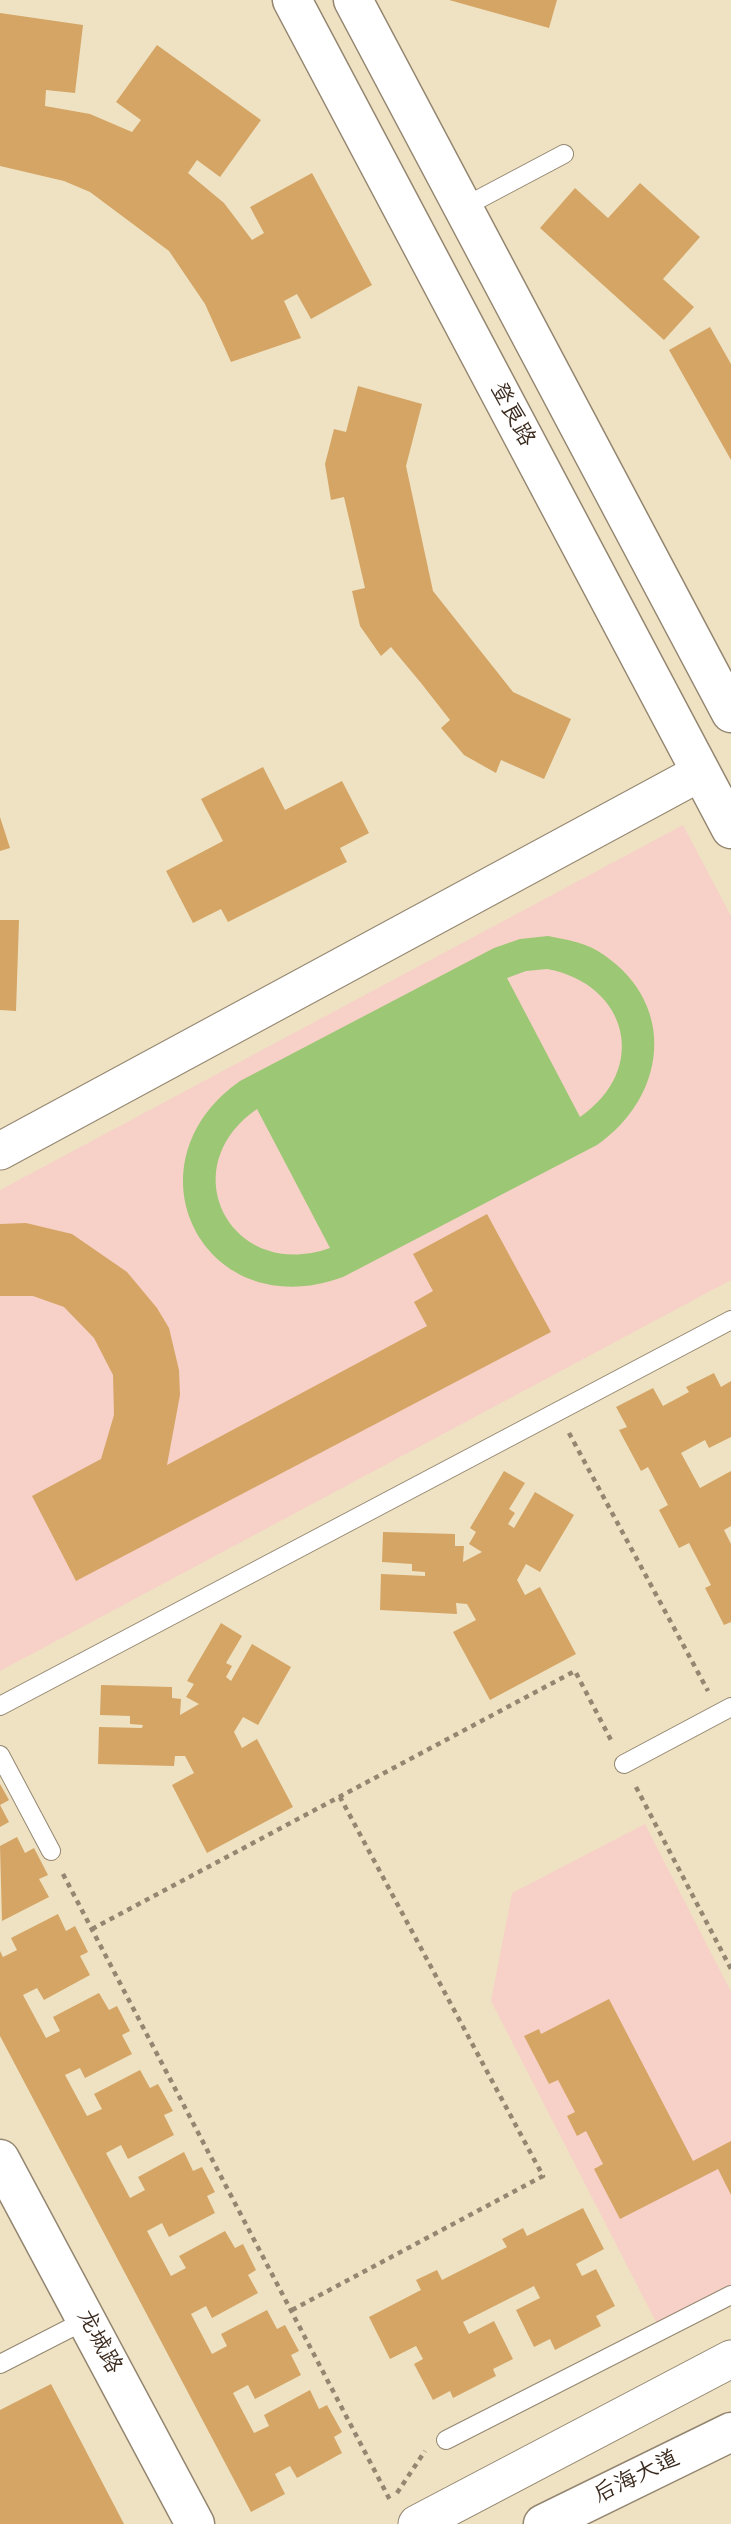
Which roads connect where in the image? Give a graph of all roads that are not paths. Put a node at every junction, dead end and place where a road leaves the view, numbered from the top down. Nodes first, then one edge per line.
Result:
1 (292, 0) edge
2 (353, 0) edge
3 (564, 153) dead end
4 (464, 207) junction
5 (415, 233) junction
6 (731, 713) edge
7 (701, 772) junction
8 (731, 829) edge
9 (0, 1151) edge
10 (731, 1320) edge
11 (0, 1706) edge
12 (725, 1710) edge
13 (0, 1755) edge
14 (624, 1764) road end
15 (51, 1851) road end
16 (0, 2159) edge
17 (731, 2295) edge
18 (86, 2319) junction
19 (731, 2359) edge
20 (0, 2364) edge
21 (731, 2432) edge
22 (446, 2440) road end
23 (195, 2524) edge
24 (417, 2524) edge
25 (543, 2524) edge

1 - 5 street, 登良路
2 - 4 street
3 - 4 lane
4 - 5 street
4 - 6 street
5 - 7 street, 登良路
7 - 8 street, 登良路
7 - 9 street
10 - 11 lane
12 - 14 lane
13 - 15 lane
16 - 18 street, 龙城路
17 - 22 lane
18 - 20 lane
18 - 23 street, 龙城路
19 - 24 street
21 - 25 street, 后海大道

